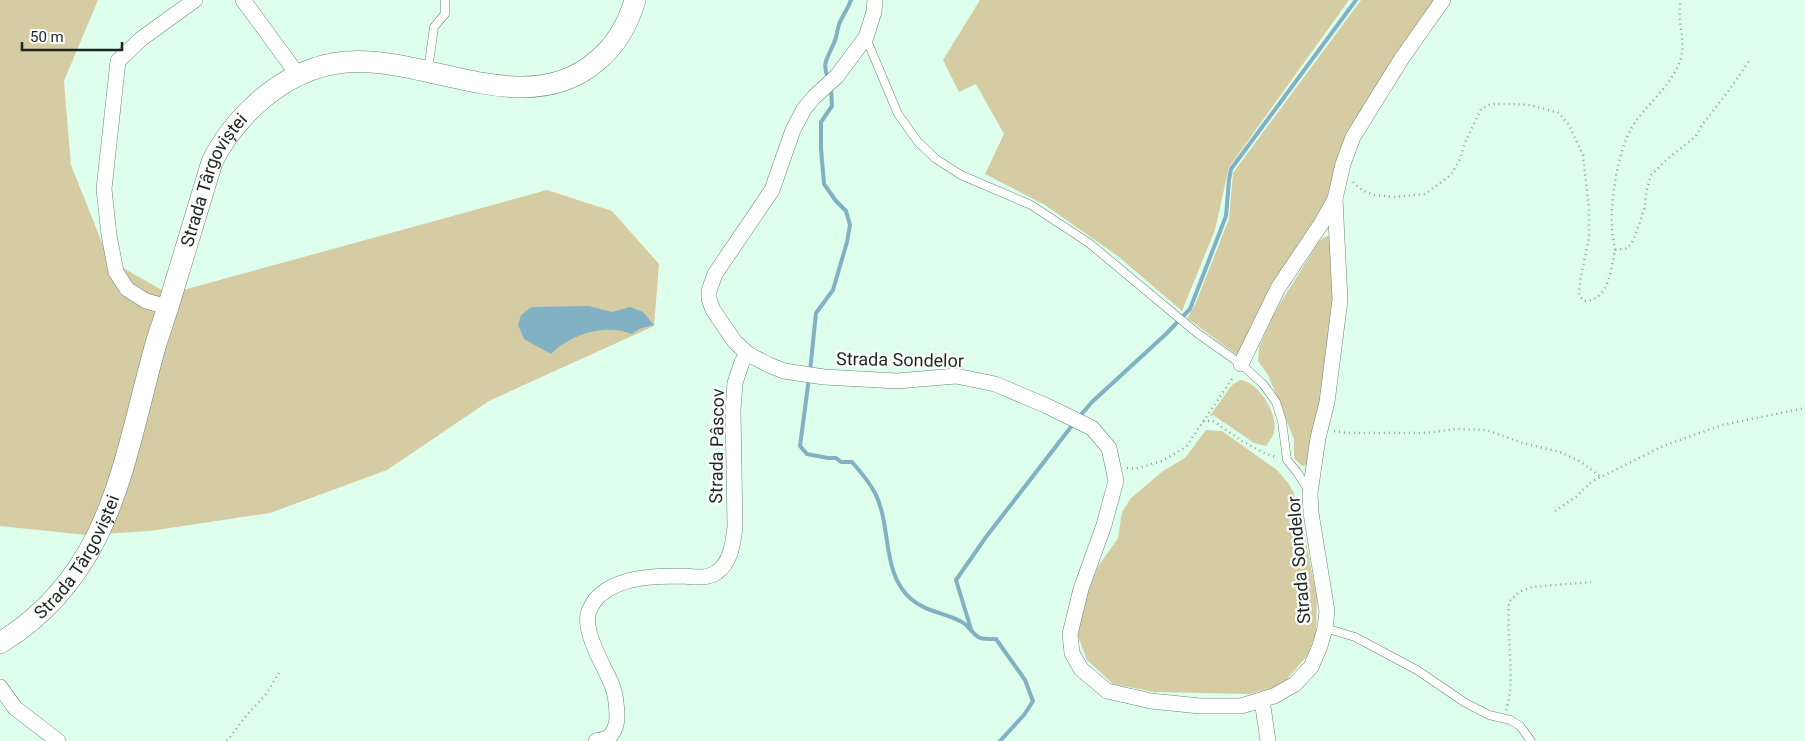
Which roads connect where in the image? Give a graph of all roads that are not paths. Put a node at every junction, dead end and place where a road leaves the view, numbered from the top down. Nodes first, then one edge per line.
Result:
1 (195, 0) edge
2 (243, 0) edge
3 (446, 0) edge
4 (635, 0) edge
5 (875, 0) edge
6 (1444, 0) edge
7 (866, 38) junction
8 (428, 70) junction
9 (298, 75) junction
10 (1335, 199) junction
11 (168, 307) junction
12 (748, 354) junction
13 (1241, 364) junction
14 (1310, 493) junction
15 (1325, 628) junction
16 (0, 643) edge
17 (0, 687) edge
18 (1262, 700) junction
19 (58, 741) edge
20 (596, 741) edge
21 (1268, 741) edge
22 (1531, 741) edge

1 - 11 street
2 - 9 street
3 - 8 lane
4 - 8 main road, Strada Târgoviștei
5 - 7 street
6 - 10 street, Strada Sondelor
7 - 12 street
7 - 13 lane
8 - 9 main road, Strada Târgoviștei
9 - 11 main road, Strada Târgoviștei
10 - 13 street
10 - 14 street, Strada Sondelor
11 - 16 main road, Strada Târgoviștei
12 - 18 street, Strada Sondelor
12 - 20 street, Strada Pâscov
13 - 14 lane
14 - 15 street, Strada Sondelor
15 - 18 street, Strada Sondelor
15 - 22 lane
17 - 19 street
18 - 21 street

